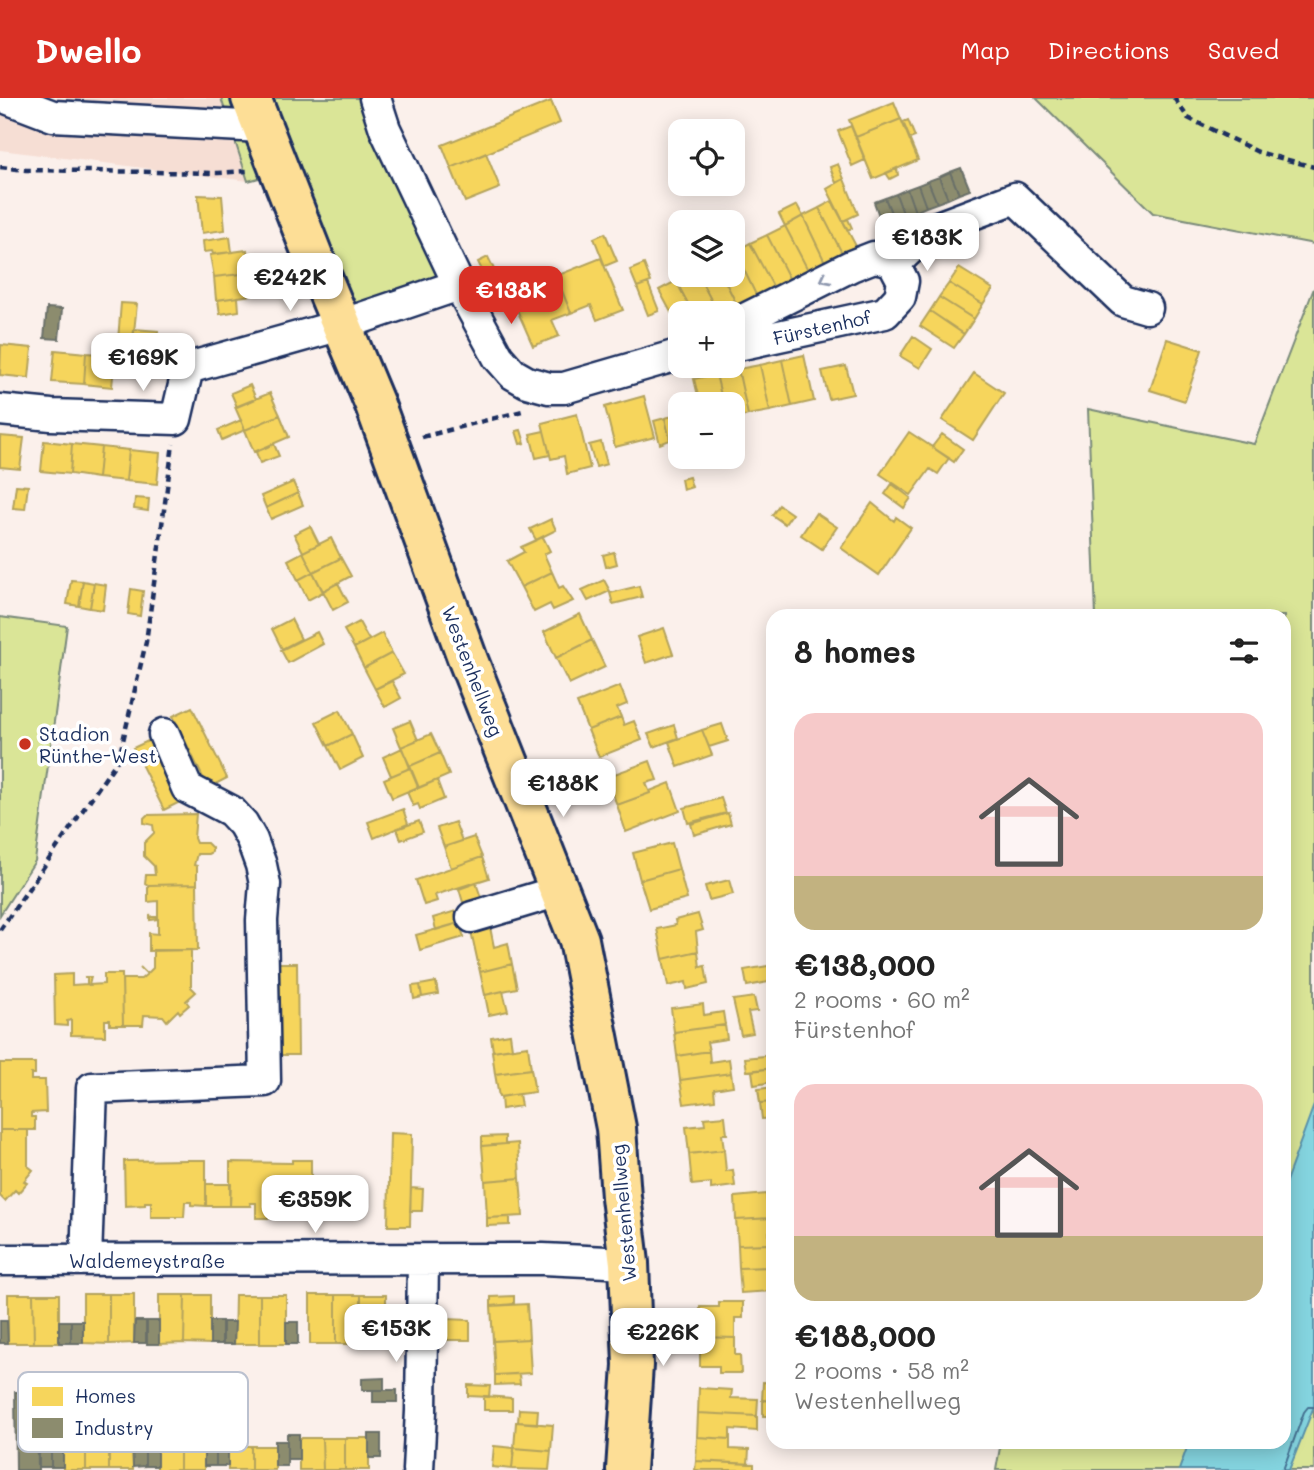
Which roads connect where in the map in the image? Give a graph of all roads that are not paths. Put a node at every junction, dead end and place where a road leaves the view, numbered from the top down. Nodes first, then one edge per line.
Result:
1 (6, 98) edge
2 (375, 98) edge
3 (256, 113) edge
4 (894, 264) junction
5 (458, 285) junction
6 (1147, 308) dead end
7 (745, 319) edge
8 (341, 325) junction
9 (745, 343) edge
10 (668, 358) edge
11 (0, 410) edge
12 (164, 734) dead end
13 (559, 891) junction
14 (472, 917) dead end
15 (0, 1260) edge
16 (86, 1260) junction
17 (423, 1260) junction
18 (629, 1263) junction
19 (418, 1470) edge
20 (626, 1470) edge

1 - 3 street
2 - 5 street
3 - 8 main road, Westenhellweg
4 - 6 street
4 -> 7 street, Fürstenhof
4 - 9 street, Fürstenhof
5 - 8 street
5 - 10 street
8 - 11 street
8 - 13 main road, Westenhellweg
12 - 16 street
13 - 14 street
13 - 18 main road, Westenhellweg
15 - 16 street, Waldemeystraße
16 - 17 street, Waldemeystraße
17 - 18 street, Waldemeystraße
17 - 19 street
18 - 20 main road, Westenhellweg

